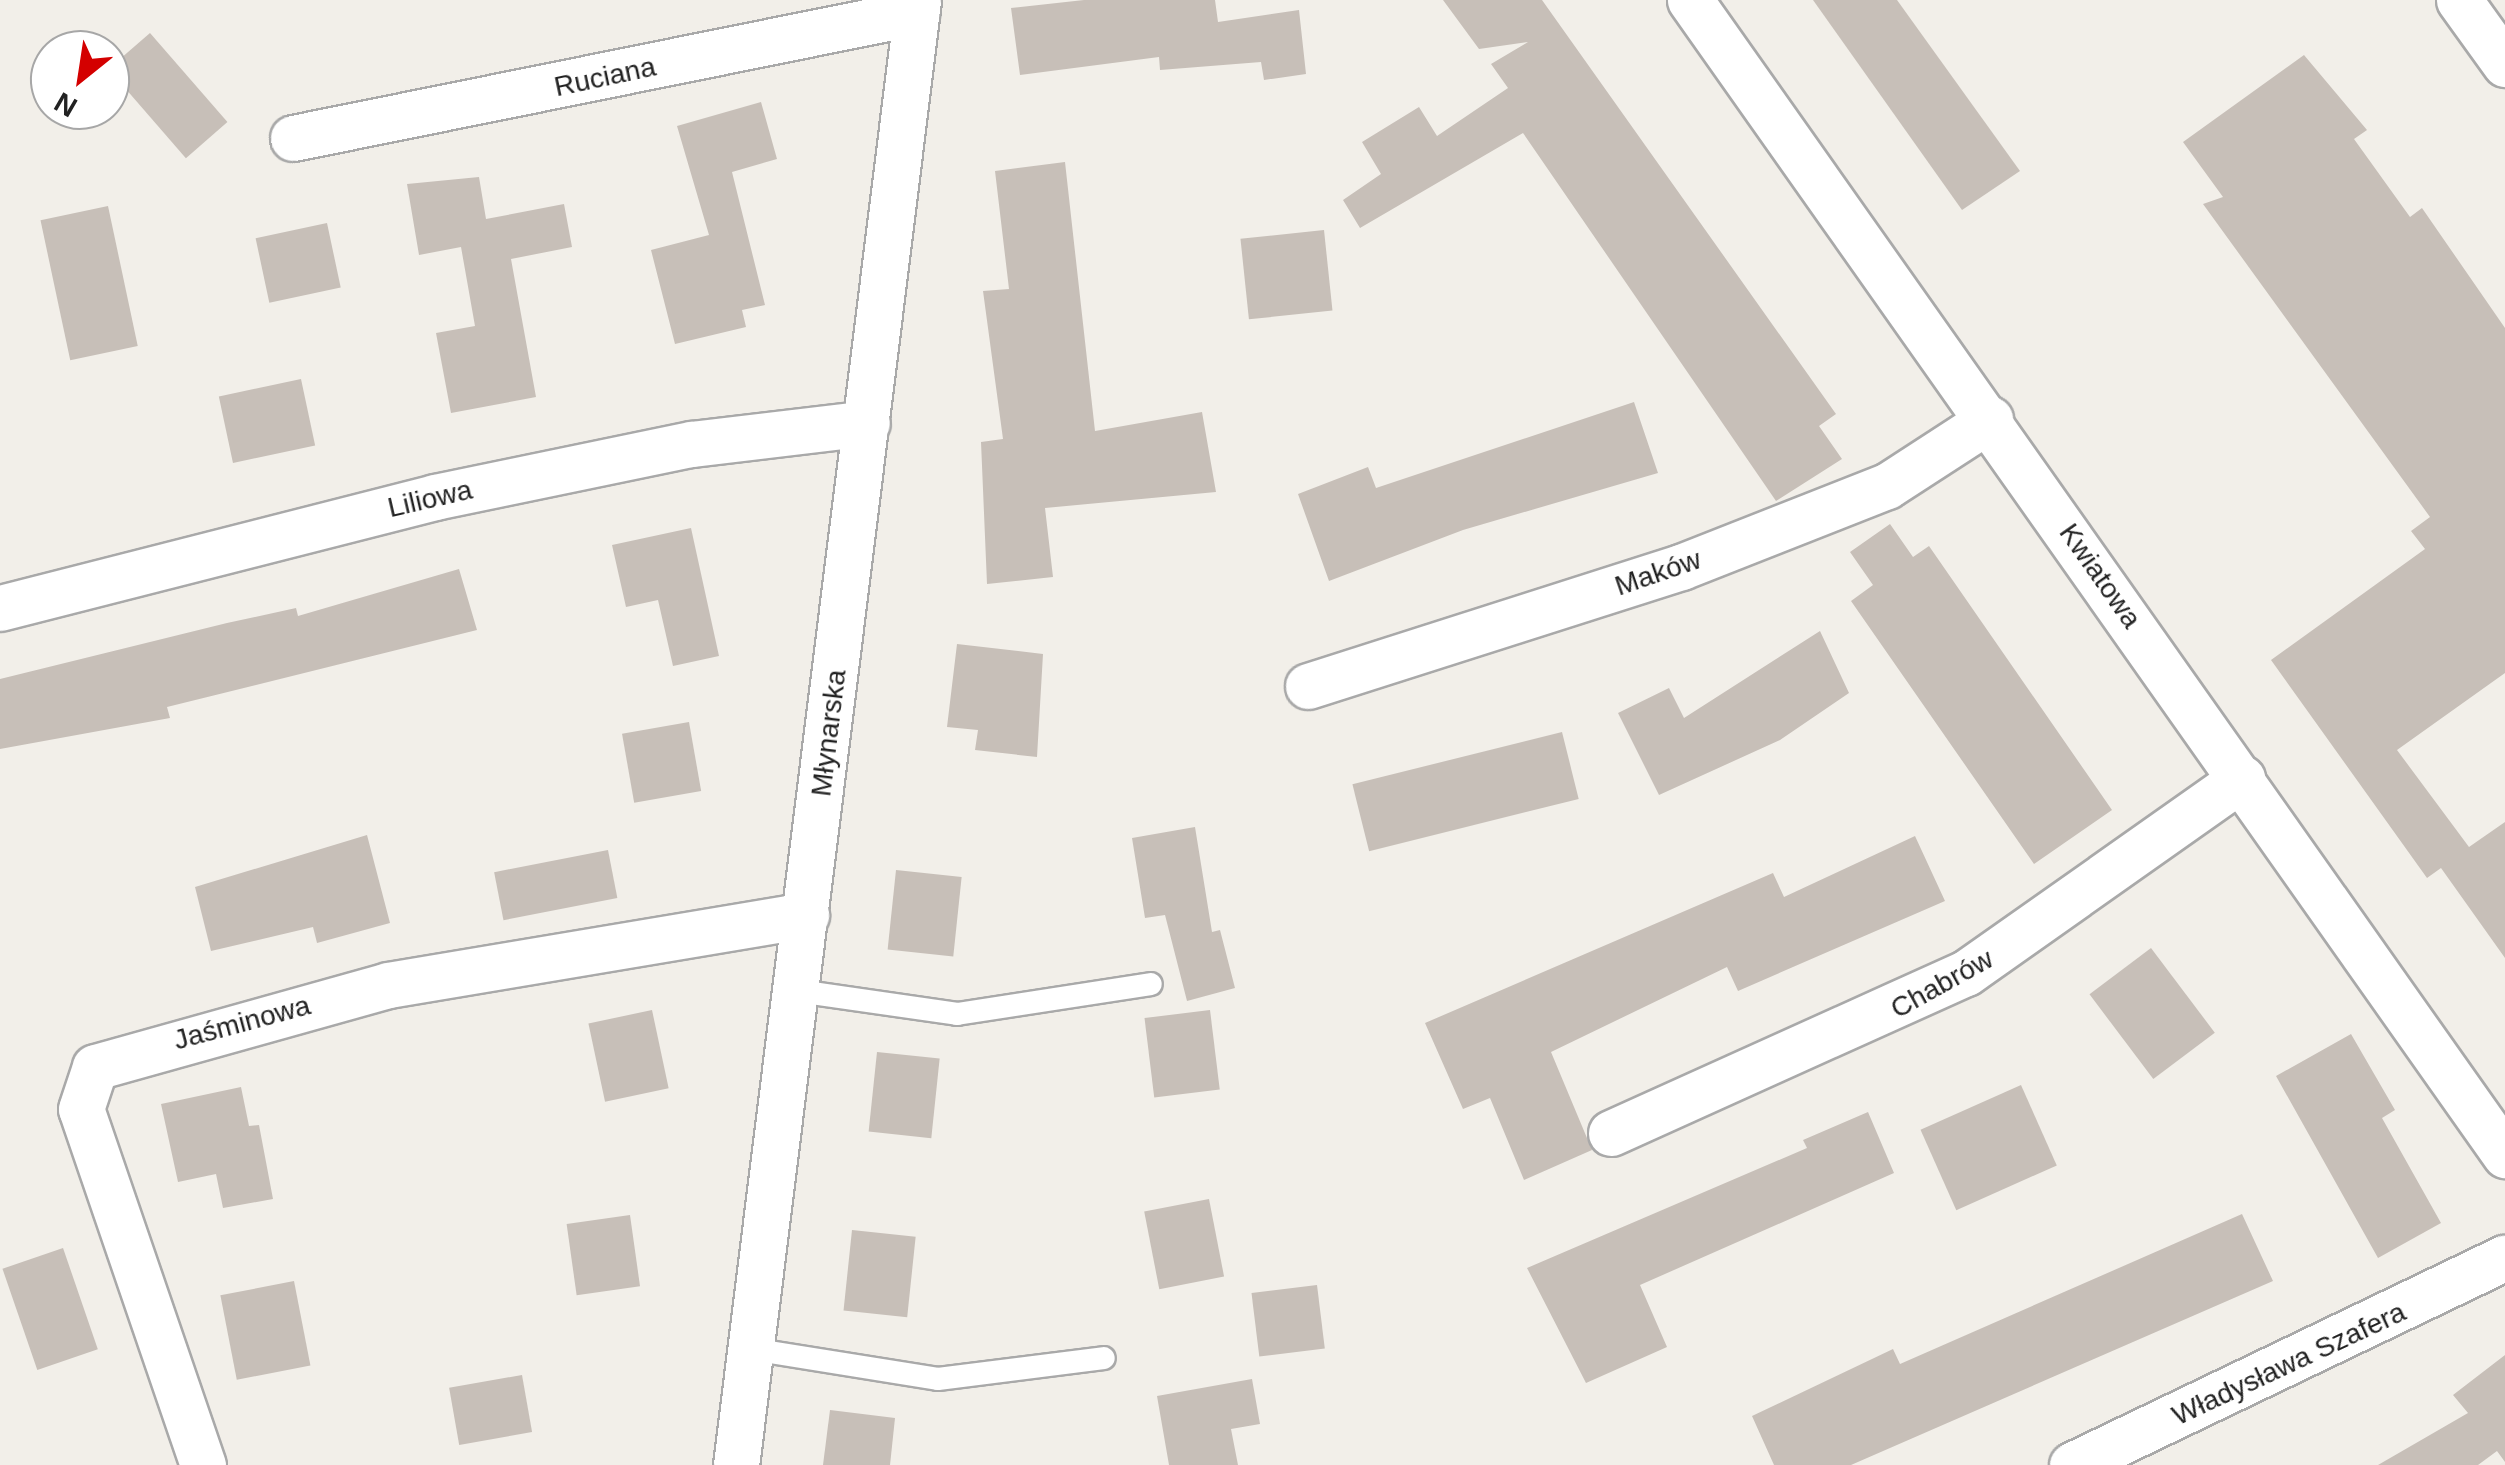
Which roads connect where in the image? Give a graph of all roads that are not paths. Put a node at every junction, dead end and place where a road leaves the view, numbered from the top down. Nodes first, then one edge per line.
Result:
1 (1690, 0) edge
2 (2459, 0) edge
3 (917, 6) edge
4 (2505, 64) edge
5 (293, 138) dead end
6 (1990, 419) junction
7 (867, 423) junction
8 (0, 608) edge
9 (1308, 686) dead end
10 (2242, 778) junction
11 (806, 915) junction
12 (1151, 984) dead end
13 (798, 991) junction
14 (1610, 1133) dead end
15 (2505, 1155) edge
16 (2505, 1258) edge
17 (752, 1350) junction
18 (1104, 1358) dead end
19 (2160, 1447) edge
20 (202, 1465) edge
21 (736, 1465) edge
22 (2072, 1465) edge

1 - 6 street, Kwiatowa
2 - 4 street
3 - 5 street, Ruciana
3 - 7 street, Młynarska
6 - 9 street, Maków
6 - 10 street, Kwiatowa
7 - 8 street, Liliowa
7 - 11 street, Młynarska
10 - 14 street, Chabrów
10 - 15 street, Kwiatowa
11 - 13 street, Młynarska
11 - 20 street, Jaśminowa
12 - 13 lane
13 - 17 street, Młynarska
16 - 19 street, Władysława Szafera
17 - 18 lane
17 - 21 street, Młynarska
19 - 22 street, Władysława Szafera

